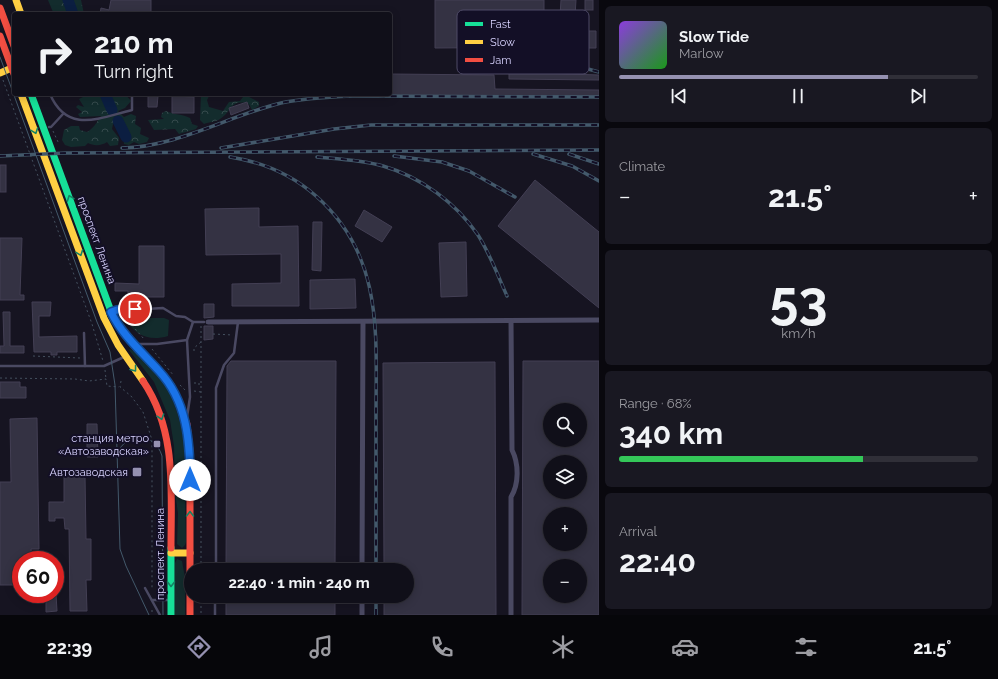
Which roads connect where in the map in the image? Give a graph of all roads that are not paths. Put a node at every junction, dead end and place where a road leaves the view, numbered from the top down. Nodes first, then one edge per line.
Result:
1 (16, 0) edge
2 (0, 8) edge
3 (20, 12) edge
4 (0, 36) edge
5 (12, 41) edge
6 (12, 68) edge
7 (12, 69) edge
8 (1, 76) edge
9 (22, 96) edge
10 (33, 96) edge
11 (51, 96) edge
12 (132, 96) edge
13 (63, 114) junction
14 (50, 127) road end
15 (112, 313) junction
16 (599, 320) edge
17 (511, 321) junction
18 (193, 322) junction
19 (204, 322) joint
20 (238, 322) junction
21 (363, 322) junction
22 (84, 333) dead end
23 (187, 340) junction
24 (134, 344) junction
25 (123, 354) junction
26 (0, 366) edge
27 (85, 366) junction
28 (186, 424) junction
29 (171, 553) junction
30 (190, 553) junction
31 (216, 563) edge
32 (362, 563) edge
33 (145, 588) dead end
34 (152, 600) junction
35 (171, 600) junction
36 (215, 603) edge
37 (362, 603) edge
38 (160, 615) edge
39 (171, 615) edge
40 (190, 615) edge
41 (215, 615) edge
42 (362, 615) edge
43 (511, 615) edge

1 - 3 main road
2 - 5 main road
4 - 7 main road
6 - 8 main road
9 -> 25 main road, проспект Ленина
15 -> 10 main road, проспект Ленина
11 - 13 lane
12 - 13 lane
13 - 14 lane
15 - 18 lane
15 - 24 main road, проспект Ленина
16 - 17 street
17 - 21 street
17 - 43 street
18 - 19 lane
18 - 23 lane
19 - 20 street
20 - 21 street
20 - 31 lane
21 - 32 street
22 - 27 lane
23 - 24 lane
23 - 28 lane
24 - 25 main road
24 - 28 main road, проспект Ленина
25 - 27 lane
25 -> 29 main road, проспект Ленина
26 - 27 lane
30 -> 28 main road, проспект Ленина
29 - 30 main road
29 -> 35 main road, проспект Ленина
30 - 40 main road, проспект Ленина
33 - 34 lane
34 - 35 lane
34 - 38 lane
35 - 39 main road, проспект Ленина
36 - 41 lane
37 - 42 street

